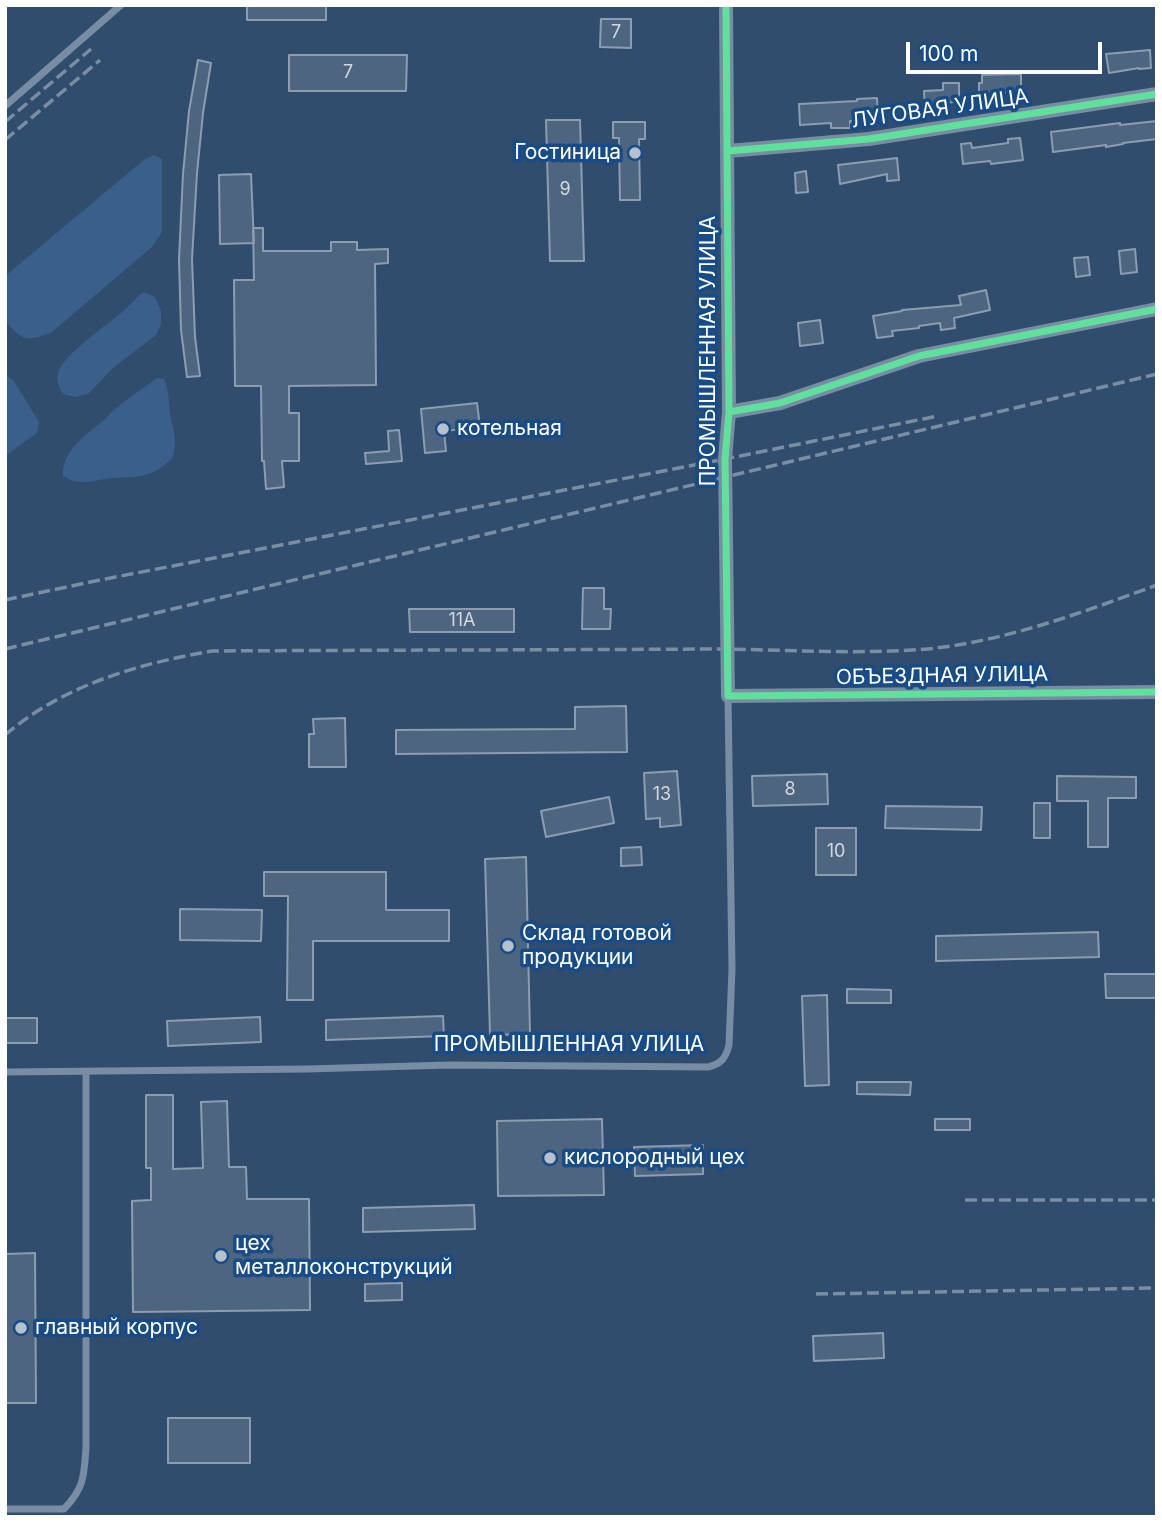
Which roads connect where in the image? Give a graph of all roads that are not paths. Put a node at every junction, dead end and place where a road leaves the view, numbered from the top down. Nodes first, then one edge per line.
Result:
1 (121, 5) edge
2 (726, 5) edge
3 (1157, 94) edge
4 (5, 106) edge
5 (727, 151) junction
6 (1157, 309) edge
7 (729, 412) junction
8 (1157, 692) edge
9 (727, 696) junction
10 (5, 1072) edge
11 (86, 1072) junction
12 (5, 1510) edge
13 (64, 1513) edge

1 - 4 lane
2 - 5 street, ПРОМЫШЛЕННАЯ УЛИЦА
3 - 5 street, ЛУГОВАЯ УЛИЦА
5 - 7 street, ПРОМЫШЛЕННАЯ УЛИЦА
6 - 7 street
7 - 9 street, ПРОМЫШЛЕННАЯ УЛИЦА
8 - 9 street, ОБЪЕЗДНАЯ УЛИЦА
9 - 11 lane, ПРОМЫШЛЕННАЯ УЛИЦА
10 - 11 lane
11 - 13 lane
12 - 13 lane

